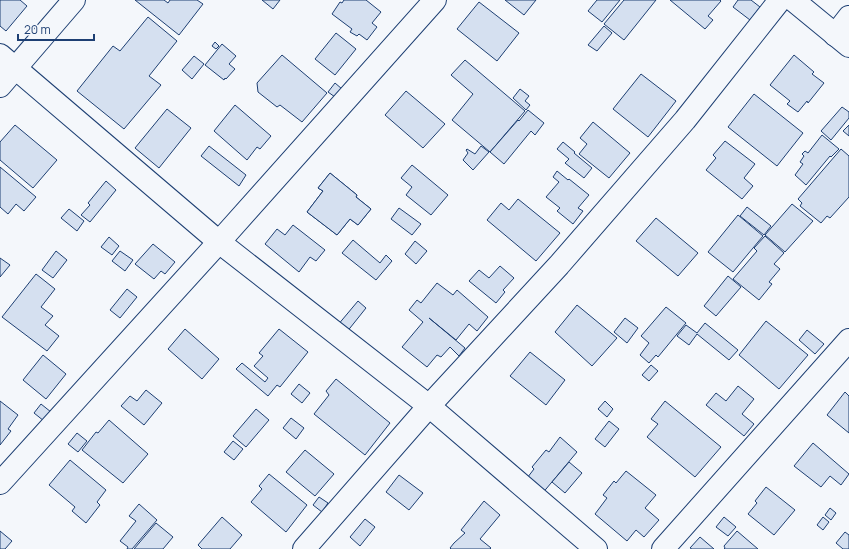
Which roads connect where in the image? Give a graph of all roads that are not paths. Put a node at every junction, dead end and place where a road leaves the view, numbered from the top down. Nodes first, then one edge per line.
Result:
1 (74, 0) edge
2 (435, 0) edge
3 (780, 0) edge
4 (793, 0) edge
5 (849, 17) edge
6 (842, 40) edge
7 (8, 62) edge
8 (0, 86) edge
9 (220, 242) junction
10 (849, 340) edge
11 (429, 406) junction
12 (0, 483) edge
13 (304, 549) edge
14 (596, 549) edge
15 (663, 549) edge

1 - 7 street
2 - 9 street
3 - 11 street
4 - 6 street
5 - 6 street
7 - 8 street
7 - 9 street
9 - 11 street
9 - 12 street
10 - 15 street
11 - 13 street
11 - 14 street

